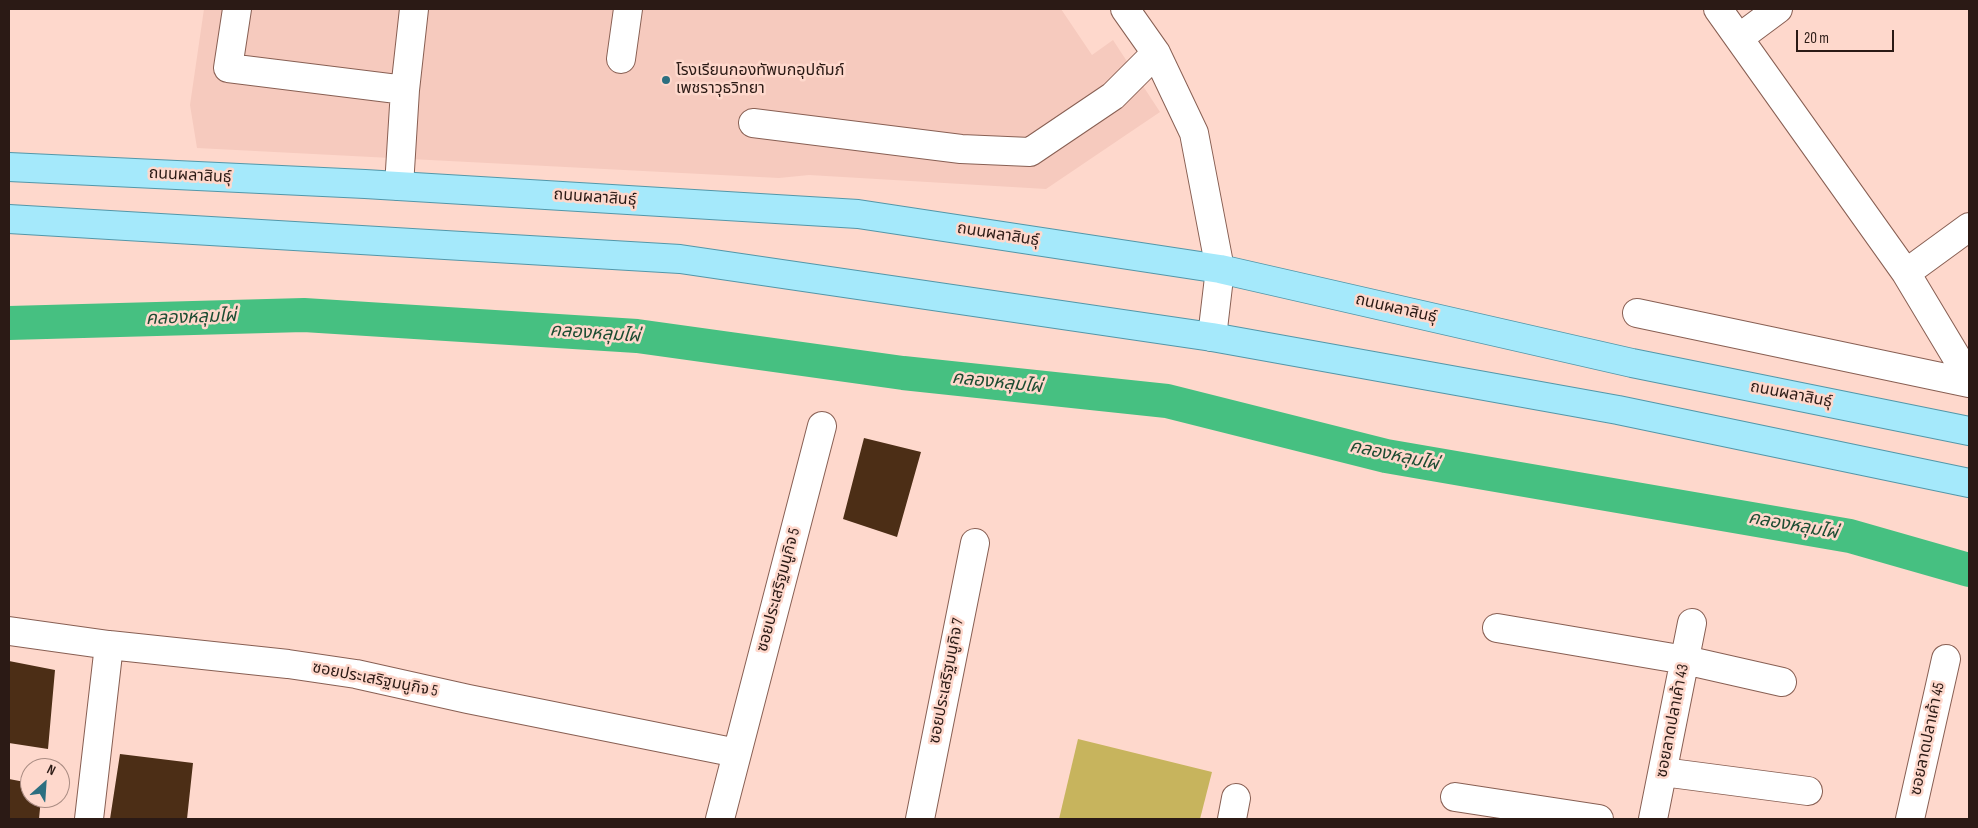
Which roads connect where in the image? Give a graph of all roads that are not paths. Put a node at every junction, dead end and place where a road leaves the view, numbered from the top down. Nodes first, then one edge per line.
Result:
1 (237, 9) edge
2 (414, 9) edge
3 (628, 9) edge
4 (1125, 9) edge
5 (1718, 9) edge
6 (1778, 9) edge
7 (1738, 38) junction
8 (1156, 53) junction
9 (621, 58) dead end
10 (405, 90) junction
11 (752, 123) dead end
12 (9, 167) edge
13 (399, 186) junction
14 (9, 219) edge
15 (1969, 227) edge
16 (1220, 268) junction
17 (1906, 274) junction
18 (1637, 313) dead end
19 (1212, 337) junction
20 (1969, 378) edge
21 (1969, 383) edge
22 (822, 426) dead end
23 (1969, 431) edge
24 (1969, 483) edge
25 (975, 543) dead end
26 (1692, 623) dead end
27 (1496, 628) dead end
28 (9, 631) edge
29 (109, 645) junction
30 (1946, 659) dead end
31 (1685, 660) junction
32 (1782, 682) dead end
33 (737, 753) junction
34 (1663, 772) junction
35 (1808, 791) dead end
36 (1455, 798) dead end
37 (89, 819) edge
38 (720, 819) edge
39 (920, 819) edge
40 (1598, 819) edge
41 (1653, 819) edge
42 (1910, 819) edge

1 - 10 street
2 - 10 street
3 - 9 street
4 - 8 street
5 - 7 street
6 - 7 street
7 - 17 street
8 - 11 street
8 - 16 street
10 - 13 street
12 - 13 main road, ถนนผลาสินธุ์
13 - 16 main road, ถนนผลาสินธุ์
14 - 19 main road
15 - 17 street
16 - 19 street
16 - 23 main road, ถนนผลาสินธุ์
17 - 20 street
18 - 21 street
19 - 24 main road
22 - 33 street, ซอยประเสริฐมนูกิจ 5
25 - 39 street, ซอยประเสริฐมนูกิจ 7
26 - 31 street, ซอยลาดปลาเค้า 43
27 - 31 street
28 - 29 street, ซอยประเสริฐมนูกิจ 5
29 - 33 street, ซอยประเสริฐมนูกิจ 5
29 - 37 street
30 - 42 street, ซอยลาดปลาเค้า 45
31 - 32 street
31 - 34 street, ซอยลาดปลาเค้า 43
33 - 38 street, ซอยประเสริฐมนูกิจ 5
34 - 35 street
34 - 41 street, ซอยลาดปลาเค้า 43
36 - 40 street

